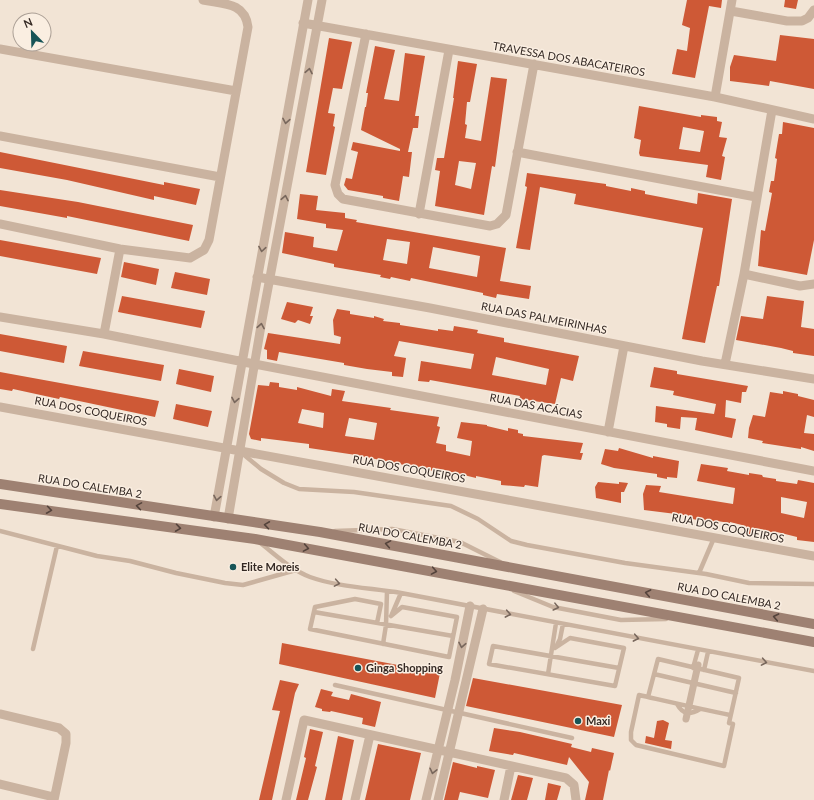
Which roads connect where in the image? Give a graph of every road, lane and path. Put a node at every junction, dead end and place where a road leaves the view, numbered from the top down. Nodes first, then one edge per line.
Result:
1 (203, 0) edge
2 (308, 0) edge
3 (322, 0) edge
4 (732, 0) edge
5 (814, 10) edge
6 (731, 11) junction
7 (303, 23) junction
8 (318, 25) junction
9 (366, 34) junction
10 (0, 49) edge
11 (449, 50) junction
12 (534, 64) junction
13 (236, 91) junction
14 (715, 97) junction
15 (772, 110) junction
16 (814, 119) edge
17 (0, 136) edge
18 (517, 152) junction
19 (220, 177) junction
20 (756, 197) junction
21 (419, 214) junction
22 (0, 224) edge
23 (120, 249) junction
24 (744, 274) junction
25 (257, 277) junction
26 (270, 279) junction
27 (814, 284) edge
28 (0, 317) edge
29 (104, 334) junction
30 (624, 346) junction
31 (241, 362) junction
32 (254, 364) junction
33 (725, 364) junction
34 (814, 379) edge
35 (0, 407) edge
36 (608, 432) junction
37 (226, 448) junction
38 (240, 451) junction
39 (814, 471) edge
40 (0, 484) edge
41 (0, 504) edge
42 (214, 517) junction
43 (228, 519) junction
44 (0, 531) edge
45 (320, 532) junction
46 (714, 538) junction
47 (255, 539) junction
48 (57, 546) junction
49 (814, 556) edge
50 (509, 566) junction
51 (296, 570) junction
52 (699, 573) junction
53 (494, 582) junction
54 (814, 584) edge
55 (387, 591) junction
56 (401, 593) junction
57 (470, 606) junction
58 (483, 609) junction
59 (314, 612) junction
60 (391, 616) junction
61 (686, 618) junction
62 (377, 623) junction
63 (556, 623) junction
64 (563, 624) junction
65 (814, 624) edge
66 (386, 625) junction
67 (453, 636) junction
68 (814, 642) edge
69 (382, 644) junction
70 (555, 648) junction
71 (33, 649) dead end
72 (698, 650) junction
73 (708, 652) junction
74 (552, 656) junction
75 (619, 668) junction
76 (698, 668) junction
77 (814, 671) edge
78 (548, 674) junction
79 (654, 674) junction
80 (694, 683) junction
81 (335, 685) dead end
82 (736, 692) junction
83 (648, 697) junction
84 (677, 704) junction
85 (700, 709) junction
86 (448, 710) junction
87 (458, 713) junction
88 (687, 713) junction
89 (0, 714) edge
90 (730, 715) junction
91 (370, 735) junction
92 (572, 738) dead end
93 (438, 751) junction
94 (449, 753) junction
95 (511, 766) junction
96 (0, 784) edge
97 (54, 799) edge
98 (286, 800) edge
99 (356, 800) edge
100 (426, 800) edge
101 (438, 800) edge
102 (504, 800) edge
103 (576, 800) edge

1 - 13 street
2 - 7 street
3 - 8 street
4 - 6 street
5 - 6 street
6 - 14 street
7 - 8 street, TRAVESSA DOS ABACATEIROS
7 -> 25 street
8 - 9 street, TRAVESSA DOS ABACATEIROS
26 -> 8 street
9 - 11 street, TRAVESSA DOS ABACATEIROS
9 - 21 street
10 - 13 street
11 - 12 street, TRAVESSA DOS ABACATEIROS
11 - 21 street
12 - 14 street, TRAVESSA DOS ABACATEIROS
12 - 18 street
13 - 19 street
14 - 15 street, TRAVESSA DOS ABACATEIROS
15 - 16 street, TRAVESSA DOS ABACATEIROS
15 - 20 street
17 - 19 street
18 - 20 street
18 - 21 street
19 - 23 street
20 - 24 street
22 - 23 street
23 - 29 street
24 - 27 street
24 - 33 street
25 - 26 street, RUA DAS PALMEIRINHAS
25 - 31 street
26 - 30 street, RUA DAS PALMEIRINHAS
32 -> 26 street
28 - 29 street, RUA DAS ACÁCIAS
29 - 31 street, RUA DAS ACÁCIAS
30 - 33 street, RUA DAS PALMEIRINHAS
30 - 36 street
31 - 32 street, RUA DAS ACÁCIAS
31 -> 37 street
32 - 36 street, RUA DAS ACÁCIAS
32 - 38 street
33 - 34 street, RUA DAS PALMEIRINHAS
35 - 37 street, RUA DOS COQUEIROS
36 - 39 street, RUA DAS ACÁCIAS
37 - 38 street, RUA DOS COQUEIROS
37 -> 42 street
38 - 43 street
38 - 46 street, RUA DOS COQUEIROS
38 - 52 lane
42 -> 40 main road, RUA DO CALEMBA 2
41 -> 47 main road
42 - 43 main road, RUA DO CALEMBA 2
45 -> 43 main road, RUA DO CALEMBA 2
44 - 48 lane
50 -> 45 main road, RUA DO CALEMBA 2
45 - 50 lane
46 - 49 street, RUA DOS COQUEIROS
46 - 52 lane
47 - 51 lane
47 -> 53 main road
48 - 51 lane
48 - 71 lane
65 -> 50 main road, RUA DO CALEMBA 2
51 -> 55 lane
52 - 54 lane
53 - 61 main road
53 -> 61 lane
55 - 56 lane
55 - 66 lane
56 - 57 lane
56 - 60 lane
57 - 58 lane
57 -> 86 street
58 -> 63 lane
58 - 87 street
59 - 62 lane
59 - 62 lane
59 - 69 lane
60 - 66 lane
60 - 67 lane
61 - 68 main road
62 - 66 lane
63 - 64 lane
63 - 74 lane
64 - 70 lane
64 -> 72 lane
66 - 67 lane
66 - 69 lane
67 - 69 lane
70 - 74 lane
70 - 75 lane
72 - 73 lane
72 - 76 lane
73 - 76 lane
73 -> 77 lane
74 - 75 lane
74 - 78 lane
74 - 78 lane
75 - 78 lane
76 - 79 lane
76 - 80 street
76 - 82 lane
79 - 80 lane
79 - 83 lane
80 - 82 lane
80 - 88 street
81 - 86 lane
82 - 90 lane
83 - 84 lane
83 - 90 lane
84 - 88 lane
84 - 88 lane
85 - 88 lane
85 - 88 lane
85 - 90 lane
86 - 87 lane
86 - 93 street
87 - 92 lane
87 - 94 street
89 - 97 street
91 - 93 street
91 - 98 street
91 - 99 street
93 - 94 street
93 -> 100 street
94 - 95 street
94 - 101 street
95 - 102 street
95 - 103 street
96 - 97 street

